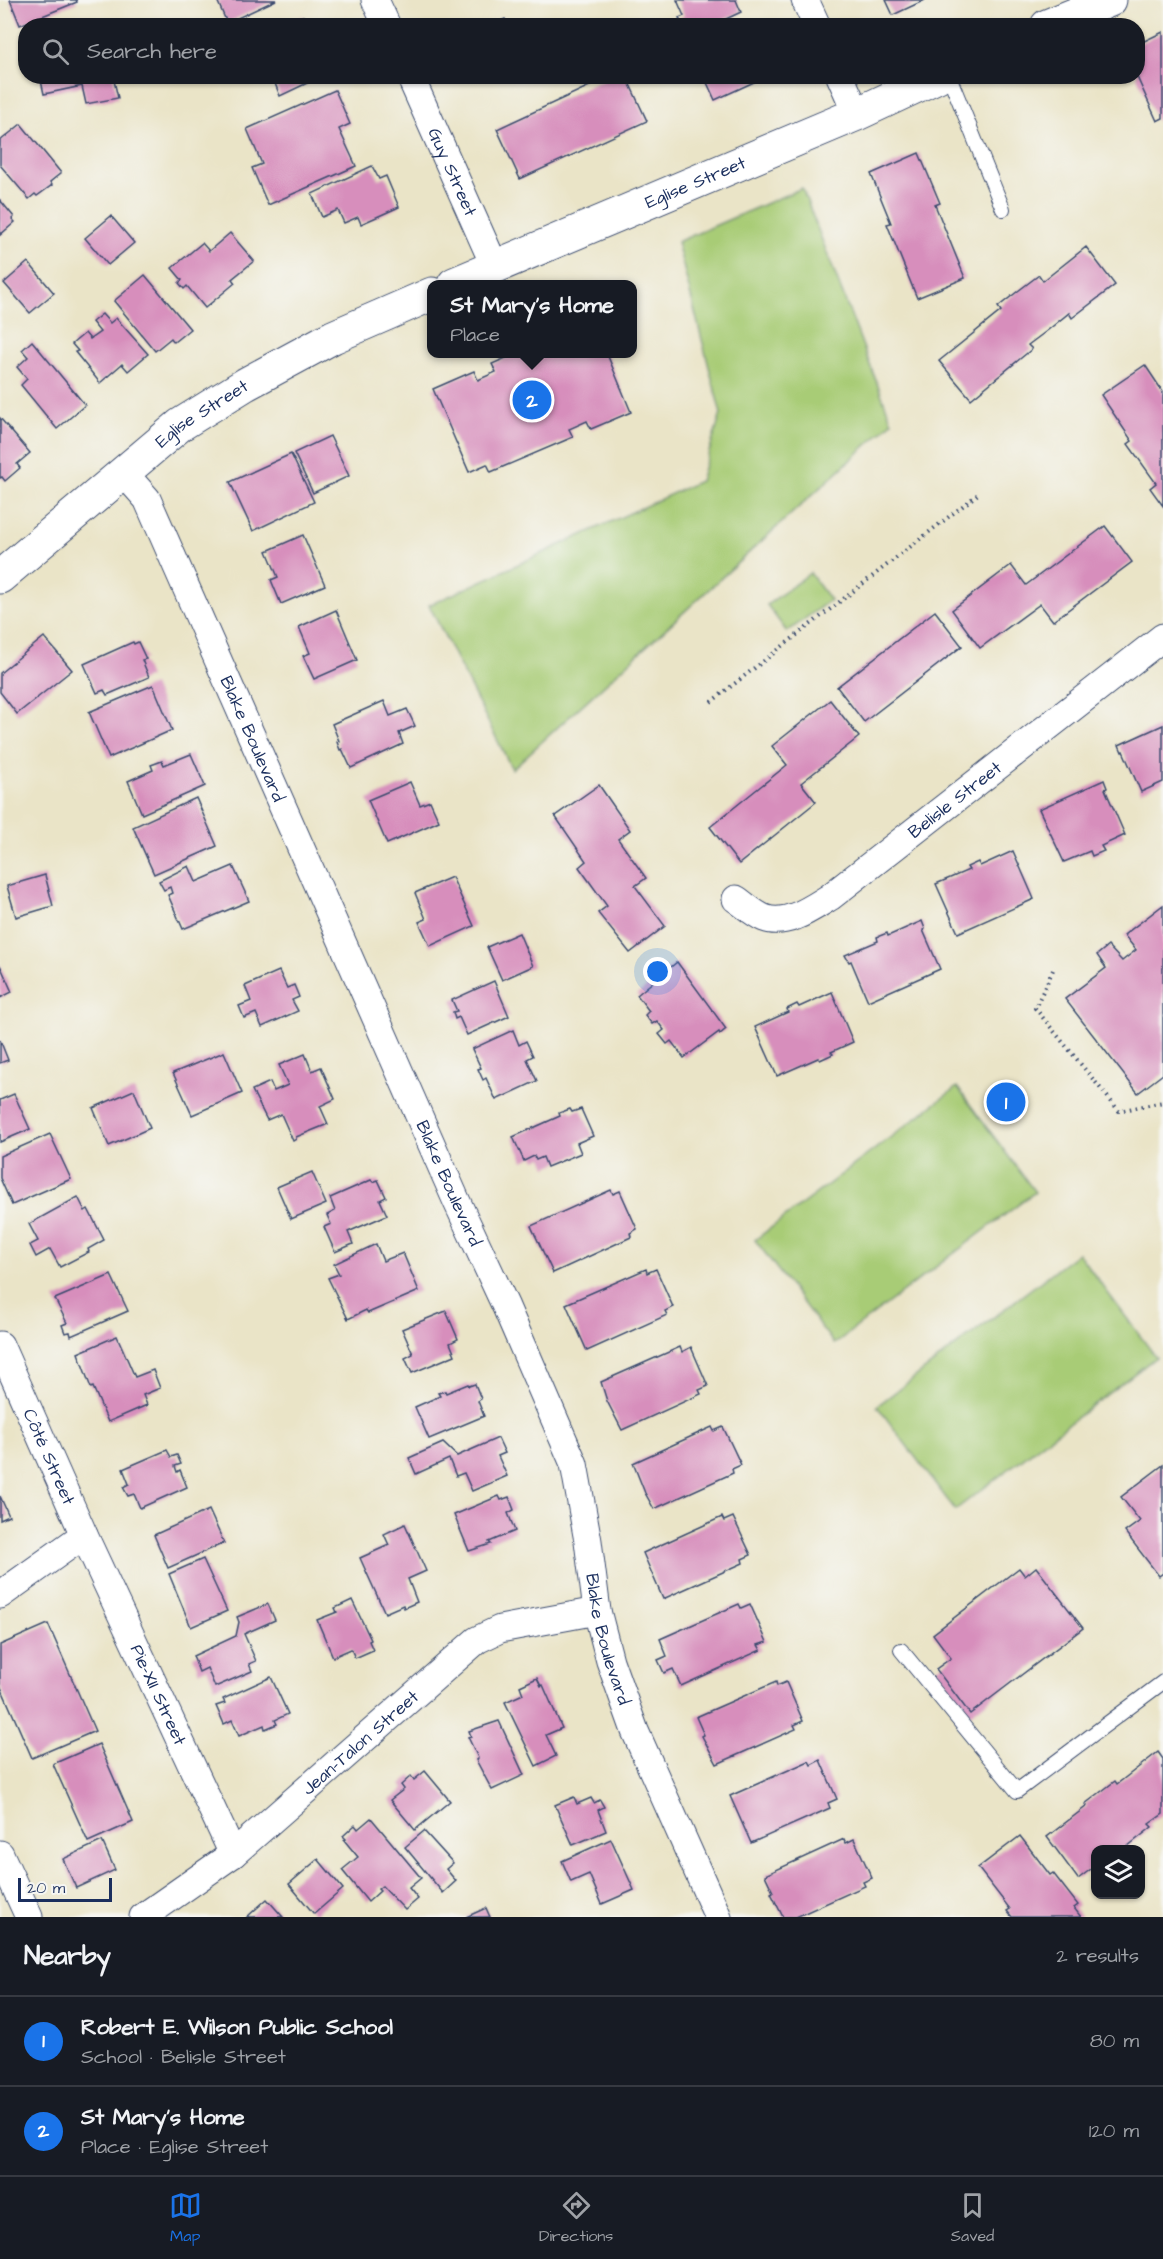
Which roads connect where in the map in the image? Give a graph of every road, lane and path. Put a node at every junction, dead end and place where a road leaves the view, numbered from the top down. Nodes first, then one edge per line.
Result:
1 (375, 0) edge
2 (805, 0) edge
3 (1110, 0) edge
4 (383, 18) edge
5 (813, 18) edge
6 (1066, 18) edge
7 (414, 84) edge
8 (843, 84) edge
9 (921, 84) edge
10 (952, 84) edge
11 (856, 114) junction
12 (1003, 209) dead end
13 (495, 267) junction
14 (465, 280) edge
15 (427, 296) edge
16 (123, 472) junction
17 (978, 494) dead end
18 (0, 577) edge
19 (1163, 637) edge
20 (711, 702) dead end
21 (736, 899) dead end
22 (1053, 970) dead end
23 (1163, 1102) edge
24 (0, 1345) edge
25 (84, 1535) junction
26 (0, 1595) edge
27 (597, 1611) junction
28 (901, 1650) dead end
29 (1163, 1682) edge
30 (0, 1854) edge
31 (233, 1854) junction
32 (29, 1917) edge
33 (143, 1917) edge
34 (718, 1917) edge

1 - 4 street
2 - 5 street
3 - 6 street
7 - 13 street, Guy Street
8 - 11 street
9 - 11 street, Eglise Street
10 - 12 lane
11 - 13 street, Eglise Street
13 - 14 street, Eglise Street
15 - 16 street, Eglise Street
16 - 18 street, Eglise Street
16 - 27 street, Blake Boulevard
17 - 20 path
19 - 21 street, Belisle Street
22 - 23 path
24 - 25 street, Côté Street
25 - 26 street
25 - 31 street, Pie-XII Street
27 - 31 street, Jean-Talon Street
27 - 34 street, Blake Boulevard
28 - 29 lane
30 - 32 street
31 - 33 street, Jean-Talon Street

